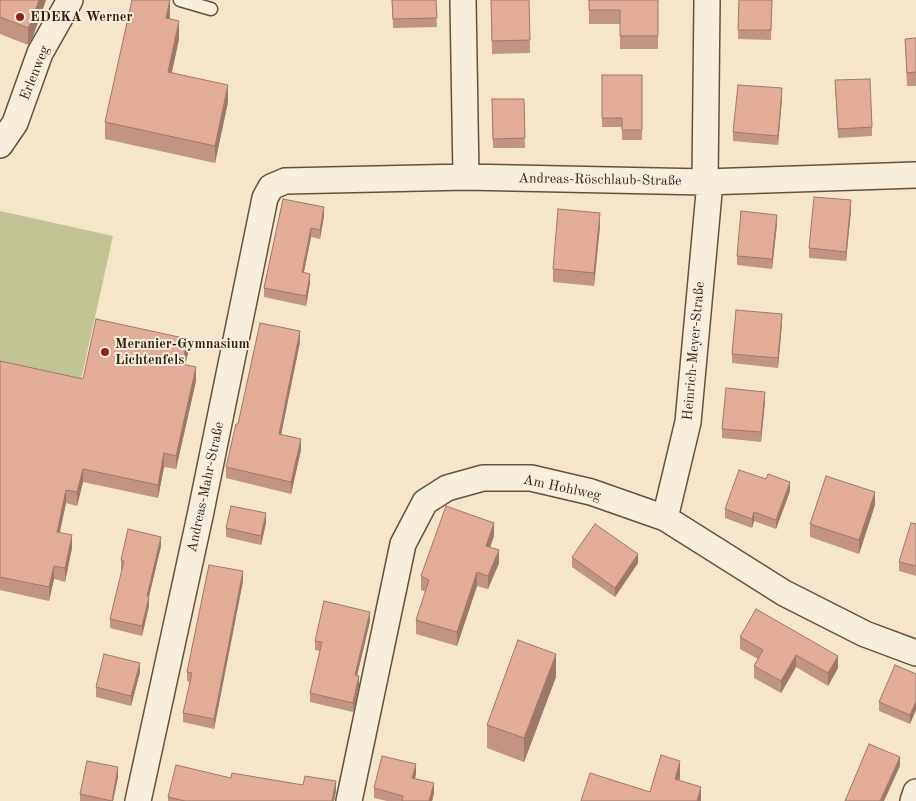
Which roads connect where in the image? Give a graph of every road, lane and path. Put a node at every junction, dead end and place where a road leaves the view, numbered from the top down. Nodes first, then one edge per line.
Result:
1 (70, 0) edge
2 (180, 0) edge
3 (463, 0) edge
4 (707, 0) edge
5 (211, 9) dead end
6 (0, 145) edge
7 (916, 175) edge
8 (466, 177) junction
9 (285, 181) joint
10 (708, 182) junction
11 (665, 518) junction
12 (916, 653) edge
13 (916, 792) edge
14 (138, 801) edge
15 (350, 801) edge
16 (913, 801) edge

1 - 6 street, Erlenweg
2 - 5 lane
3 - 8 street
4 - 10 street, Heinrich-Meyer-Straße
7 - 10 street, Andreas-Röschlaub-Straße
8 - 9 street, Andreas-Röschlaub-Straße
8 - 10 street, Andreas-Röschlaub-Straße
9 - 14 street, Andreas-Mahr-Straße
10 - 11 street, Heinrich-Meyer-Straße
11 - 12 street, Am Hohlweg
11 - 15 street, Am Hohlweg
13 - 16 street

